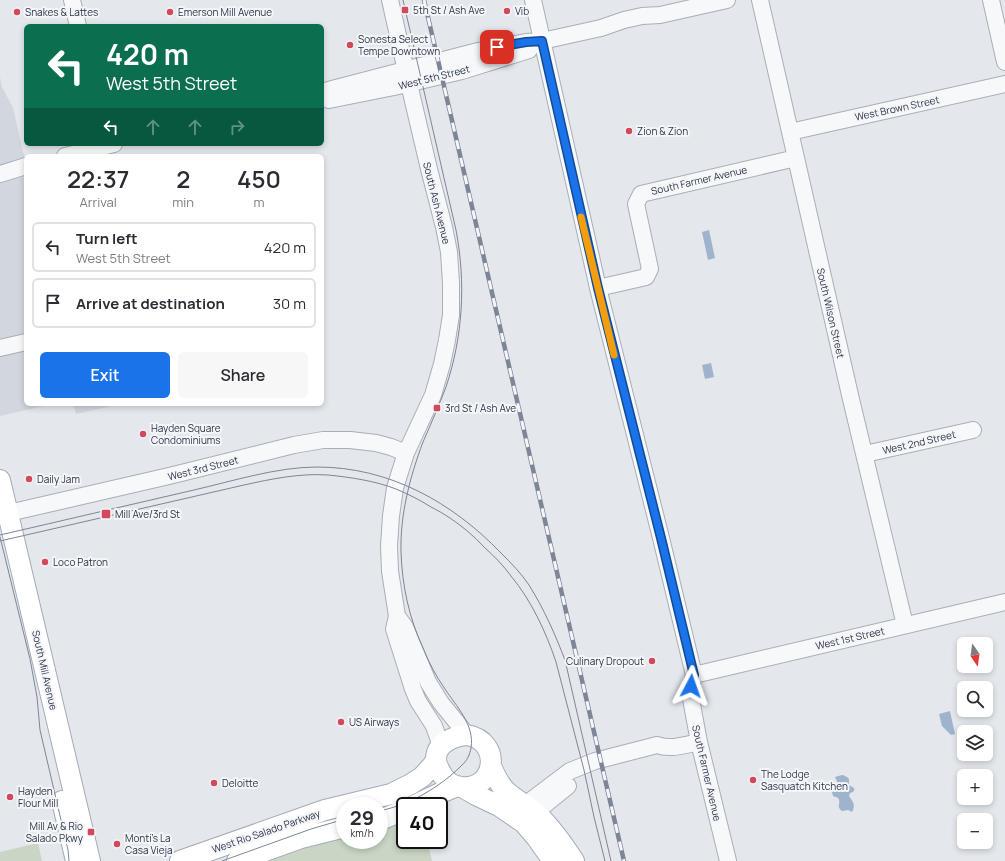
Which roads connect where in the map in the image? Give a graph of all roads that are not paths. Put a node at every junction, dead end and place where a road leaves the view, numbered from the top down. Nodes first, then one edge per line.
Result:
1 (72, 0) edge
2 (390, 0) edge
3 (533, 0) edge
4 (727, 0) edge
5 (760, 0) edge
6 (991, 0) edge
7 (78, 24) edge
8 (542, 41) junction
9 (1005, 62) edge
10 (407, 77) junction
11 (1005, 84) edge
12 (324, 91) edge
13 (324, 100) edge
14 (790, 132) junction
15 (109, 147) edge
16 (75, 154) edge
17 (796, 158) junction
18 (24, 167) edge
19 (0, 174) edge
20 (598, 288) junction
21 (24, 342) edge
22 (0, 348) edge
23 (973, 430) dead end
24 (406, 453) junction
25 (864, 454) junction
26 (0, 480) edge
27 (4, 515) edge
28 (0, 540) edge
29 (1005, 602) edge
30 (397, 616) junction
31 (905, 625) junction
32 (694, 675) junction
33 (467, 735) junction
34 (699, 742) junction
35 (439, 753) junction
36 (491, 766) junction
37 (465, 790) junction
38 (432, 797) edge
39 (448, 802) edge
40 (499, 806) junction
41 (530, 809) junction
42 (275, 827) junction
43 (336, 829) edge
44 (76, 861) edge
45 (90, 861) edge
46 (180, 861) edge
47 (224, 861) edge
48 (237, 861) edge
49 (553, 861) edge
50 (574, 861) edge
51 (728, 861) edge

1 - 7 street
2 - 10 street, South Ash Avenue
3 - 8 street, South Farmer Avenue
4 - 8 street, West 5th Street
5 - 14 street, South Wilson Street
6 - 9 street
8 - 10 street, West 5th Street
8 - 20 street, South Farmer Avenue
10 - 12 street, West 5th Street
10 - 13 street, West 5th Street
10 - 24 street, South Ash Avenue
11 - 14 street, West Brown Street
14 - 17 street, South Wilson Street
15 - 16 street
17 - 20 street, South Farmer Avenue
17 - 25 street, South Wilson Street
18 - 19 street
20 - 32 street, South Farmer Avenue
21 - 22 street
23 - 25 street, West 2nd Street
24 - 27 street, West 3rd Street
24 - 30 street, South Ash Avenue
25 - 31 street, South Wilson Street
26 - 27 main road, South Mill Avenue
27 - 45 main road, South Mill Avenue
28 - 44 main road, South Mill Avenue
29 - 31 street, West 1st Street
30 - 33 street, South Ash Avenue
30 - 35 street, South Ash Avenue
31 - 32 street, West 1st Street
32 - 34 street, South Farmer Avenue
33 - 35 main road
33 - 36 main road
34 - 41 street
34 - 51 street, South Farmer Avenue
35 - 37 main road
35 - 42 main road, West Rio Salado Parkway
36 - 37 main road
36 - 41 main road
37 - 38 main road
37 - 39 main road
37 - 40 main road
40 - 41 street
40 - 49 main road
41 - 50 main road
42 - 46 main road, West Rio Salado Parkway
42 - 47 main road
43 - 48 main road, West Rio Salado Parkway

